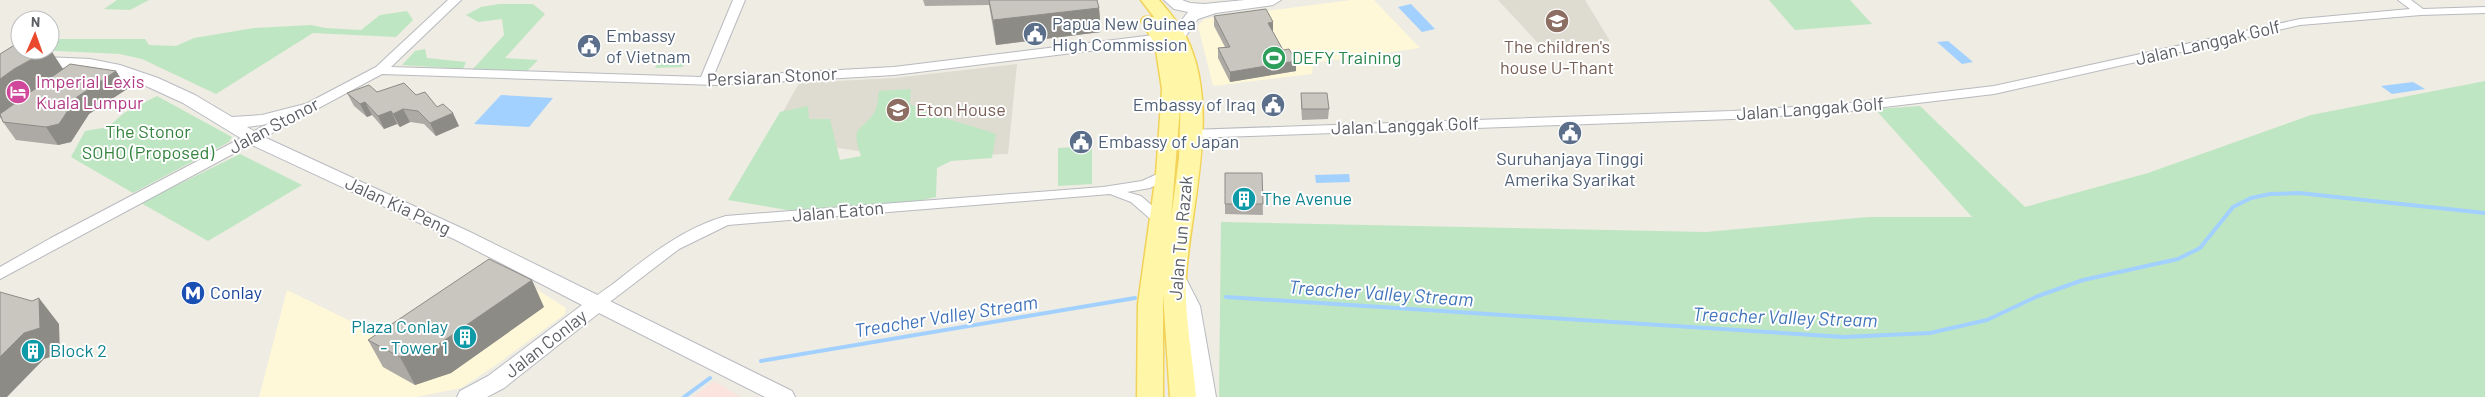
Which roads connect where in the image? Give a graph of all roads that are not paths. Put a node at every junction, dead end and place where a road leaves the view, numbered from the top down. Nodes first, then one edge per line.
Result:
1 (455, 0) edge
2 (739, 0) edge
3 (1136, 0) edge
4 (1150, 0) edge
5 (1172, 0) edge
6 (1273, 0) edge
7 (2404, 0) edge
8 (1221, 7) junction
9 (2485, 10) edge
10 (2420, 12) junction
11 (1170, 38) junction
12 (0, 60) edge
13 (380, 70) junction
14 (705, 81) junction
15 (305, 109) junction
16 (228, 123) junction
17 (1190, 134) junction
18 (253, 138) junction
19 (1166, 174) junction
20 (1103, 191) junction
21 (1160, 220) junction
22 (0, 274) edge
23 (597, 304) junction
24 (1149, 322) junction
25 (1192, 396) edge
26 (468, 397) edge
27 (784, 397) edge
28 (1138, 397) edge
29 (1150, 397) edge

1 - 13 street, Jalan Stonor
2 - 14 street
3 - 11 main road, Jalan Tun Razak
4 - 11 main road, Jalan Tun Razak
5 - 8 street
6 - 8 street
7 - 10 street
8 - 11 street
9 - 10 street, Jalan Langgak Golf
10 - 17 street, Jalan Langgak Golf
11 - 14 street, Persiaran Stonor
11 - 17 main road, Jalan Tun Razak
11 - 19 main road, Jalan Tun Razak
12 - 16 street, Jalan Kia Peng
13 - 14 street, Persiaran Stonor
13 - 15 street, Jalan Stonor
15 - 16 street
15 - 18 street, Jalan Stonor
16 - 18 street, Jalan Kia Peng
17 - 25 main road, Jalan Tun Razak
18 - 22 street, Jalan Stonor
18 - 23 street, Jalan Kia Peng
19 - 20 street, Jalan Eaton
19 - 21 main road, Jalan Tun Razak
20 - 21 street, Jalan Eaton
20 - 23 street, Jalan Eaton
21 - 24 main road, Jalan Tun Razak
23 - 26 street, Jalan Conlay
23 - 27 street, Jalan Kia Peng
24 - 28 main road
24 - 29 main road, Jalan Tun Razak

